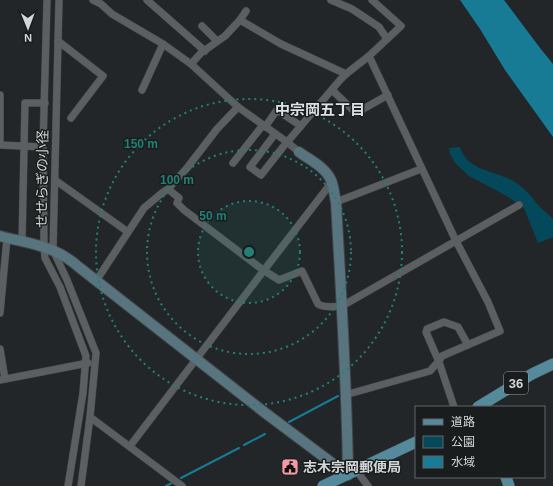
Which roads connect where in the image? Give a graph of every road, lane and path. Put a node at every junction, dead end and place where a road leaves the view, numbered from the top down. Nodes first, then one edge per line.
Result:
1 (47, 0) edge
2 (59, 0) edge
3 (93, 0) edge
4 (147, 0) edge
5 (331, 0) edge
6 (372, 0) edge
7 (102, 2) edge
8 (246, 11) dead end
9 (240, 20) junction
10 (202, 26) dead end
11 (387, 39) junction
12 (58, 41) junction
13 (217, 42) junction
14 (163, 44) junction
15 (205, 51) junction
16 (369, 56) junction
17 (191, 64) junction
18 (346, 74) junction
19 (142, 90) dead end
20 (332, 90) junction
21 (0, 95) edge
22 (388, 95) junction
23 (45, 103) junction
24 (238, 107) junction
25 (71, 118) dead end
26 (264, 126) junction
27 (301, 126) junction
28 (275, 134) junction
29 (287, 142) junction
30 (0, 145) edge
31 (24, 146) junction
32 (43, 147) junction
33 (299, 152) joint
34 (233, 163) dead end
35 (421, 169) junction
36 (55, 180) junction
37 (332, 182) junction
38 (168, 189) junction
39 (336, 202) junction
40 (519, 205) dead end
41 (128, 232) junction
42 (4, 237) edge
43 (22, 241) junction
44 (456, 241) junction
45 (48, 249) junction
46 (263, 270) junction
47 (96, 281) junction
48 (342, 306) junction
49 (0, 313) edge
50 (468, 344) junction
51 (0, 349) edge
52 (196, 358) junction
53 (439, 362) junction
54 (89, 363) junction
55 (553, 364) edge
56 (3, 379) edge
57 (345, 395) junction
58 (454, 406) edge
59 (482, 406) edge
60 (90, 416) junction
61 (415, 442) edge
62 (130, 446) junction
63 (352, 472) junction
64 (68, 486) edge
65 (81, 486) edge
66 (182, 486) edge
67 (323, 486) edge
68 (368, 486) edge

1 - 23 street
2 - 12 street, せせらぎの小径
3 - 7 street
4 - 15 street
5 - 11 street
6 - 11 street
7 - 14 street
8 - 9 street
9 - 13 street
9 - 18 street
10 - 13 street
11 - 16 street
12 - 25 street
12 - 36 street, せせらぎの小径
13 - 15 street
14 - 17 street
14 - 19 street
15 - 17 street
16 - 18 street
16 - 22 street
17 - 24 street
18 - 20 street
20 - 22 street
20 - 27 street
21 - 30 street
22 - 35 street
23 - 31 street
23 - 32 street
24 - 26 street
24 - 38 street
26 - 27 street
26 - 28 street
26 - 34 street
27 - 29 street
28 - 29 street
28 - 29 street
29 - 33 street
30 - 31 street
31 - 32 street
31 - 43 street
32 - 45 street
33 - 37 street
35 - 39 street
35 - 44 street
36 - 41 street
36 - 45 street, せせらぎの小径
37 - 39 street
37 - 46 street
38 - 41 street
38 - 46 street
39 - 48 street
40 - 44 street
41 - 47 street
42 - 43 street
42 - 49 street
43 - 45 street
44 - 48 street
44 - 50 street
45 - 47 street
45 - 54 street
45 - 54 street, せせらぎの小径
46 - 48 street
46 - 52 street
47 - 52 street
48 - 57 street
50 - 53 street
50 - 53 street
51 - 56 street
52 - 62 street
52 - 63 street
53 - 57 street
53 - 58 street
54 - 56 street
54 - 60 street
54 - 64 street
55 - 59 main road, 36
57 - 63 street
60 - 62 street
60 - 65 street
61 - 63 main road
62 - 66 street
63 - 67 main road
63 - 68 street

